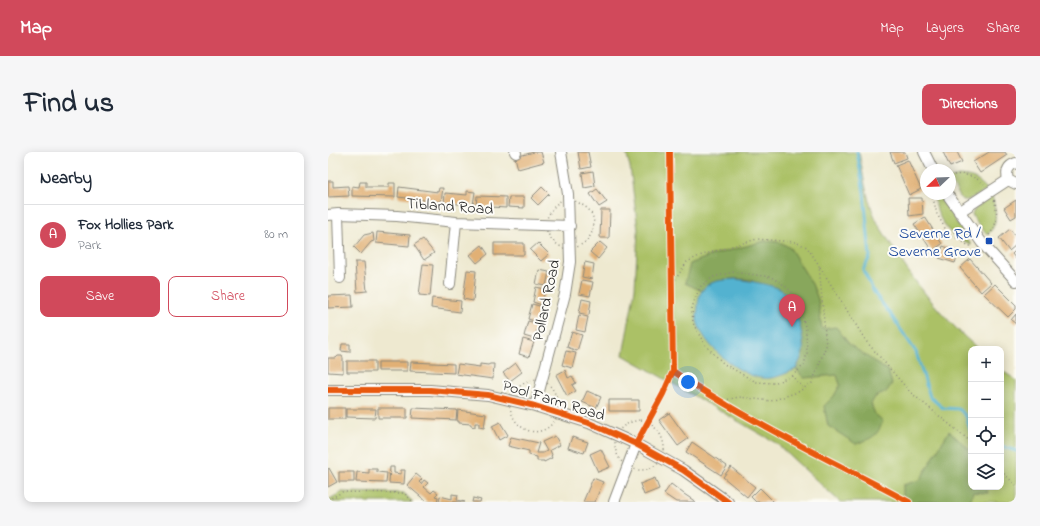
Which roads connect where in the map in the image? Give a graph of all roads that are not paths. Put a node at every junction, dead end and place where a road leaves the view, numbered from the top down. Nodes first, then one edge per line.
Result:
1 (560, 152) edge
2 (924, 152) edge
3 (1016, 163) edge
4 (930, 164) edge
5 (1012, 182) edge
6 (951, 200) edge
7 (959, 212) junction
8 (333, 215) edge
9 (456, 222) junction
10 (570, 226) junction
11 (340, 278) dead end
12 (1016, 281) edge
13 (450, 284) dead end
14 (328, 390) edge
15 (535, 406) junction
16 (636, 444) junction
17 (614, 502) edge
18 (728, 502) edge

1 - 10 street, Pollard Road
2 - 4 street
3 - 5 street
5 - 7 street
6 - 7 street
7 - 12 street
8 - 9 street, Tibland Road
8 - 11 street
9 - 10 street, Tibland Road
9 - 13 street
10 - 15 street, Pollard Road
14 - 15 street, Pool Farm Road
15 - 16 street, Pool Farm Road
16 - 17 street
16 - 18 street, Pool Farm Road

